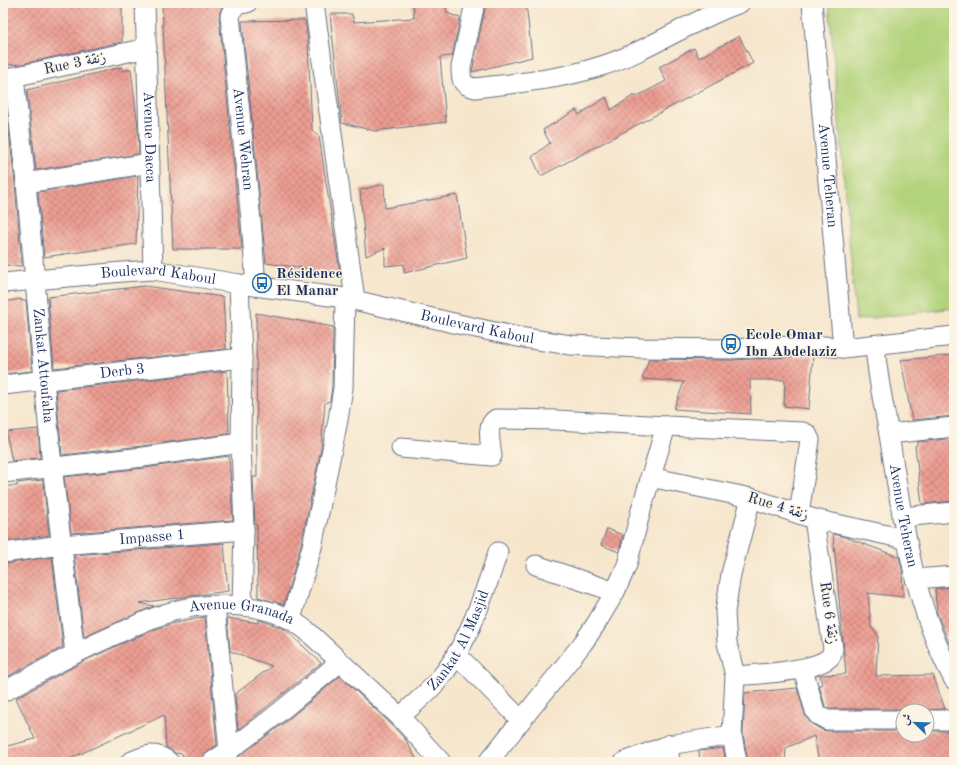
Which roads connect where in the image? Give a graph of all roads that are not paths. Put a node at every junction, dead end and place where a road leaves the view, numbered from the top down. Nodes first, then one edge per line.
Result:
1 (145, 3) edge
2 (247, 3) edge
3 (314, 3) edge
4 (475, 3) edge
5 (740, 3) edge
6 (812, 3) edge
7 (146, 48) junction
8 (8, 78) edge
9 (150, 163) junction
10 (26, 183) junction
11 (153, 270) junction
12 (34, 280) junction
13 (3, 283) edge
14 (247, 285) junction
15 (350, 299) junction
16 (954, 336) edge
17 (875, 345) junction
18 (843, 348) junction
19 (242, 358) junction
20 (43, 380) junction
21 (3, 385) edge
22 (666, 426) junction
23 (954, 427) edge
24 (889, 434) junction
25 (241, 443) junction
26 (401, 448) dead end
27 (52, 466) junction
28 (3, 473) edge
29 (650, 477) junction
30 (751, 498) junction
31 (954, 512) edge
32 (807, 516) junction
33 (902, 517) junction
34 (244, 530) junction
35 (905, 539) junction
36 (61, 544) junction
37 (498, 552) dead end
38 (3, 554) edge
39 (536, 566) dead end
40 (954, 576) edge
41 (915, 579) junction
42 (615, 592) junction
43 (242, 605) junction
44 (215, 606) junction
45 (291, 619) junction
46 (75, 653) junction
47 (456, 654) junction
48 (340, 662) junction
49 (802, 669) junction
50 (952, 672) edge
51 (736, 676) junction
52 (3, 692) edge
53 (400, 717) junction
54 (521, 720) junction
55 (895, 720) edge
56 (935, 720) edge
57 (954, 720) edge
58 (732, 735) junction
59 (229, 751) junction
60 (669, 753) edge
61 (130, 762) edge
62 (169, 762) edge
63 (212, 762) edge
64 (441, 762) edge
65 (488, 762) edge
66 (624, 762) edge
67 (737, 762) edge

1 - 7 street, Avenue Dacca
2 - 14 street, Avenue Wehran
3 - 15 street
4 - 5 street
6 - 18 street, Avenue Teheran
7 - 8 street, Rue 3 زنقة
7 - 9 street, Avenue Dacca
8 - 10 street, Zankat Attoufaha
9 - 10 street
9 - 11 street, Avenue Dacca
10 - 12 street, Zankat Attoufaha
11 - 12 street, Boulevard Kaboul
11 - 14 street, Boulevard Kaboul
12 - 13 street, Boulevard Kaboul
12 - 20 street, Zankat Attoufaha
14 - 15 street, Boulevard Kaboul
14 - 19 street, Avenue Wehran
15 - 18 street, Boulevard Kaboul
15 - 45 street
16 - 17 street, Boulevard Kaboul
17 - 18 street, Boulevard Kaboul
17 - 24 street, Avenue Teheran
19 - 20 street, Derb 3
19 - 25 street, Avenue Wehran
20 - 21 street, Derb 3
20 - 27 street, Zankat Attoufaha
22 - 26 street
22 - 29 street
22 - 32 street, Rue 6 زنقة
23 - 24 street
24 - 33 street, Avenue Teheran
25 - 27 street
25 - 34 street, Avenue Wehran
27 - 28 street
27 - 36 street, Zankat Attoufaha
29 - 30 street, Rue 4 زنقة
29 - 42 street
30 - 32 street, Rue 4 زنقة
30 - 51 street
31 - 33 street
32 - 35 street, Rue 4 زنقة
32 - 49 street, Rue 6 زنقة
33 - 35 street, Avenue Teheran
34 - 36 street, Impasse 1
34 - 43 street, Avenue Wehran
35 - 41 street, Avenue Teheran
36 - 38 street, Impasse 1
36 - 46 street, Zankat Attoufaha
37 - 47 street, Zankat Al Masjid
39 - 42 street
40 - 41 street
41 - 50 street, Avenue Teheran
42 - 54 street
43 - 44 street, Avenue Granada
43 - 45 street, Avenue Granada
44 - 46 street, Avenue Granada
44 - 59 street
45 - 48 street, Avenue Granada
46 - 52 street, Avenue Granada
47 - 53 street, Zankat Al Masjid
47 - 54 street
48 - 53 street, Avenue Granada
48 - 59 street
49 - 51 street, Rue 6 زنقة
49 - 55 street
51 - 58 street
53 - 64 street, Avenue Granada
54 - 65 street
56 - 57 street
58 - 60 street
58 - 67 street
59 - 63 street
60 - 66 street
61 - 62 street

